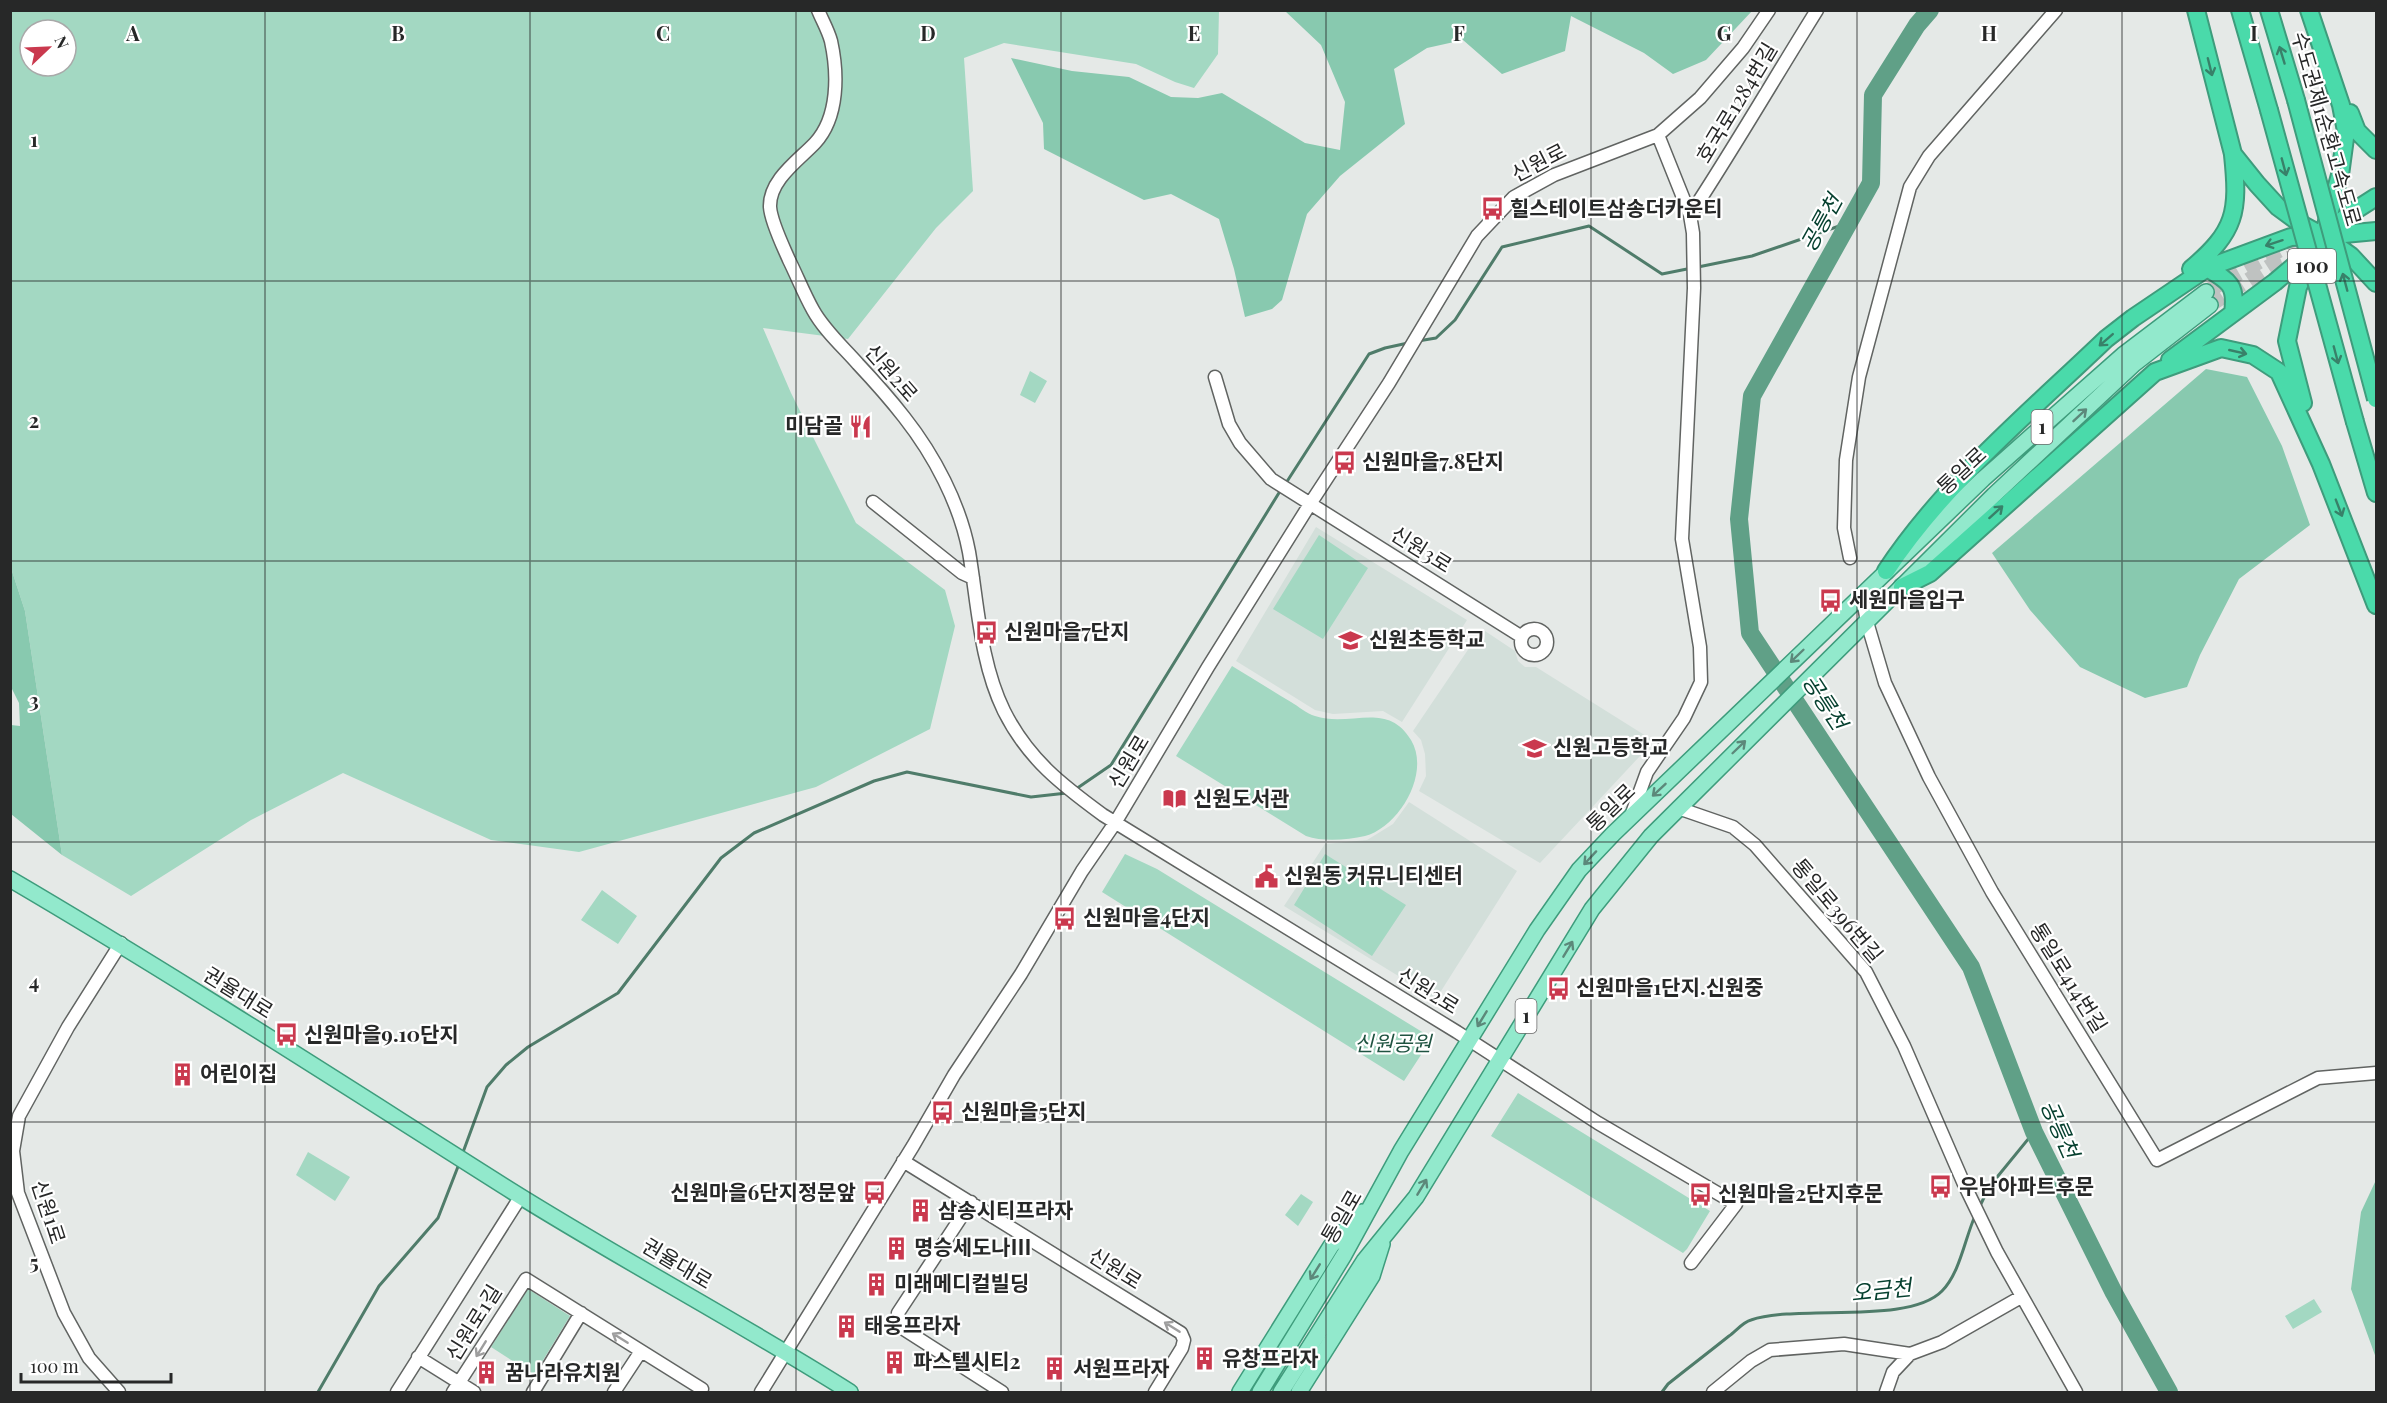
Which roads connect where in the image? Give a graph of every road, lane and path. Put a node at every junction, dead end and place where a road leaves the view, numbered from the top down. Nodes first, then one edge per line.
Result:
1 (818, 10) edge
2 (1769, 10) edge
3 (1817, 10) edge
4 (2056, 10) edge
5 (2196, 10) edge
6 (2240, 10) edge
7 (2269, 10) edge
8 (2310, 10) edge
9 (1658, 135) junction
10 (2376, 150) edge
11 (2233, 154) junction
12 (2376, 197) edge
13 (1690, 216) junction
14 (2376, 231) edge
15 (2323, 236) junction
16 (2207, 268) junction
17 (2376, 283) edge
18 (2233, 313) junction
19 (2133, 318) junction
20 (2155, 372) junction
21 (1215, 377) dead end
22 (2376, 399) edge
23 (2321, 464) junction
24 (2376, 493) edge
25 (873, 502) dead end
26 (1310, 504) junction
27 (1850, 558) dead end
28 (1886, 571) junction
29 (973, 578) junction
30 (1902, 587) junction
31 (1862, 594) junction
32 (2376, 605) edge
33 (1867, 622) junction
34 (1522, 637) dead end
35 (1678, 808) junction
36 (1631, 816) junction
37 (1115, 823) junction
38 (10, 879) edge
39 (121, 944) junction
40 (1469, 1040) junction
41 (1499, 1060) junction
42 (2376, 1073) edge
43 (903, 1161) junction
44 (1379, 1195) junction
45 (521, 1196) junction
46 (971, 1202) junction
47 (1386, 1233) junction
48 (1691, 1263) dead end
49 (2021, 1297) junction
50 (581, 1313) junction
51 (641, 1351) junction
52 (785, 1351) junction
53 (1910, 1353) junction
54 (418, 1357) junction
55 (456, 1388) edge
56 (119, 1392) edge
57 (397, 1392) edge
58 (474, 1392) edge
59 (533, 1392) edge
60 (614, 1392) edge
61 (700, 1392) edge
62 (761, 1392) edge
63 (850, 1392) edge
64 (1002, 1392) edge
65 (1155, 1392) edge
66 (1240, 1392) edge
67 (1260, 1392) edge
68 (1281, 1392) edge
69 (1299, 1392) edge
70 (1713, 1392) edge
71 (1886, 1392) edge
72 (2076, 1392) edge

1 - 29 street, 신원2로
2 - 9 street, 호국로1284번길
3 - 13 street, 호국로1284번길
4 - 27 street
5 -> 11 highway
6 -> 24 highway, 100, bridge
22 -> 7 highway, 수도권제1순환고속도로 / 100, bridge
8 - 10 highway
8 - 15 highway
9 - 13 street
9 - 26 street, 신원로
11 - 15 highway
11 - 19 highway
12 - 15 highway
13 - 36 street
14 - 15 highway
15 -> 16 highway
15 - 17 highway
15 - 18 highway
15 - 23 highway
16 - 18 highway
16 - 19 highway
18 - 20 highway
19 -> 28 highway
20 -> 23 highway
30 -> 20 highway
21 - 26 street, 신원3로
23 -> 32 highway
25 - 29 street
26 - 34 street, 신원3로
26 - 37 street, 신원로
30 -> 28 main road, 통일로 / 1
28 - 31 main road, 통일로 / 1
29 - 37 street, 신원2로
30 - 33 main road, 통일로 / 1
31 - 33 street, 통일로414번길
31 -> 36 main road, 통일로 / 1
35 -> 33 main road, 통일로 / 1
33 - 42 street, 통일로414번길
41 -> 35 main road, 통일로 / 1
35 - 49 street, 통일로396번길
36 -> 40 main road, 통일로 / 1
37 - 40 street, 신원2로
37 - 43 street, 신원로
38 - 39 main road, 권율대로
39 - 45 main road, 권율대로
39 - 56 street, 신원1로
40 - 41 street, 신원2로
40 - 44 main road, 통일로 / 1
47 -> 41 main road, 통일로 / 1
41 - 48 street, 신원2로
43 - 46 street, 신원로
43 - 52 street, 신원로
44 -> 66 main road
44 - 67 main road, 통일로 / 1
45 - 52 main road, 권율대로
45 - 54 street
46 - 64 street
65 -> 46 street, 신원로
47 - 68 main road, 통일로 / 1
47 - 69 main road
49 - 53 street
49 - 72 street
51 -> 50 street, 신원로1길
50 -> 55 street, 신원로1길
50 - 59 street
51 - 60 street
51 - 61 street, 신원로1길
52 - 62 street, 신원로
52 - 63 main road, 권율대로
53 - 70 street
53 - 71 street
54 - 55 street
54 - 57 street
55 - 58 street

